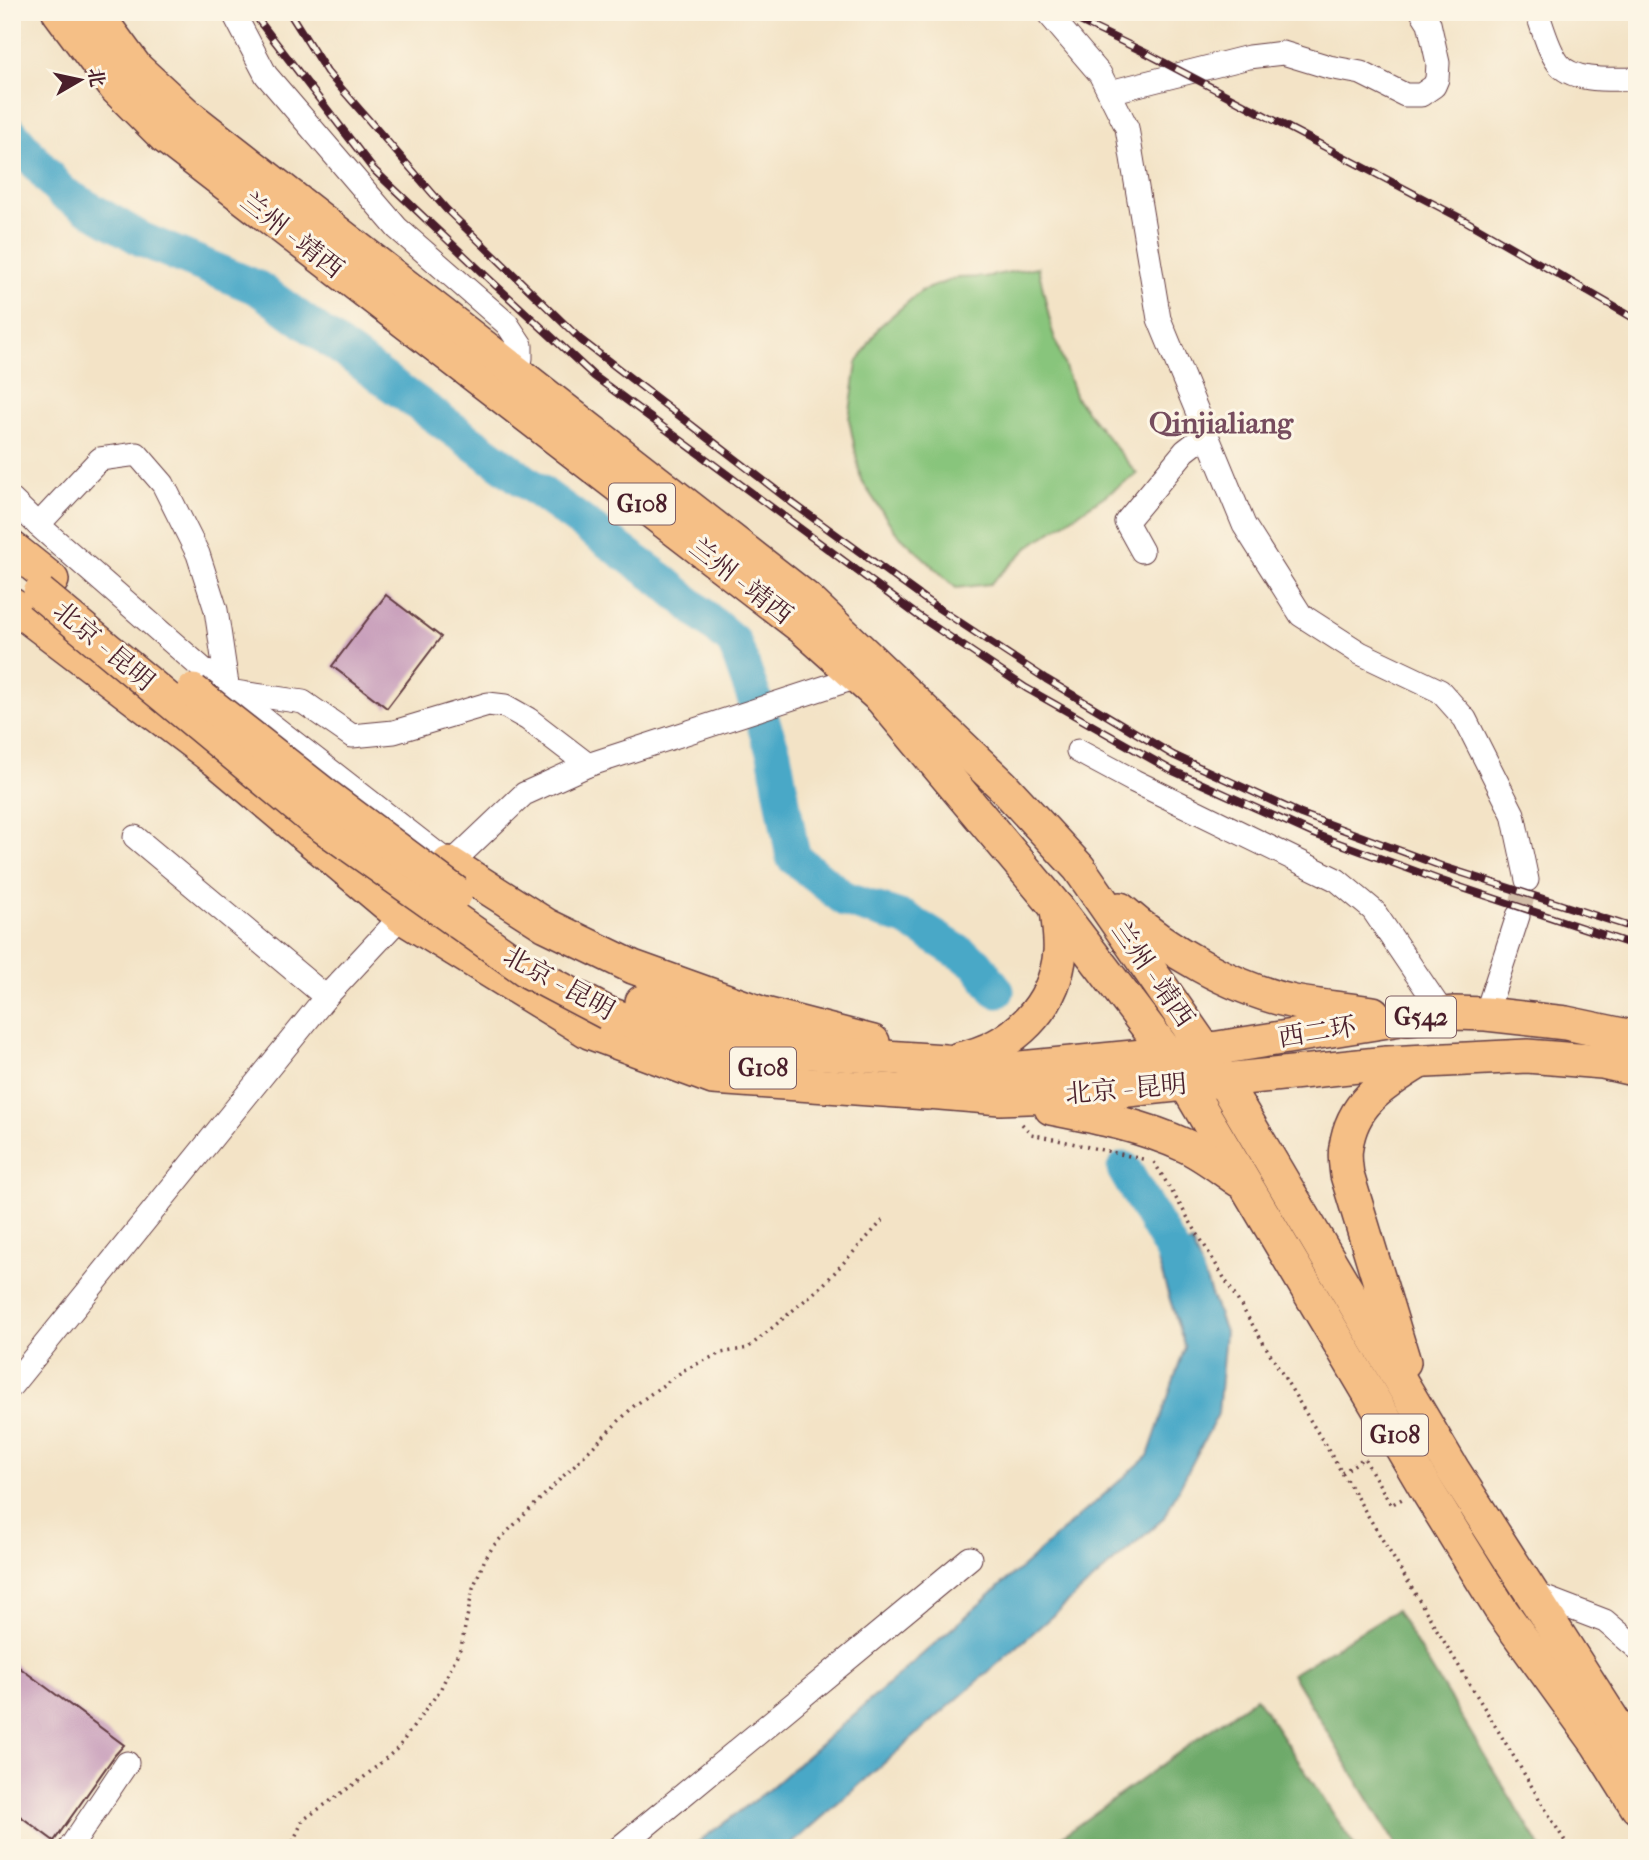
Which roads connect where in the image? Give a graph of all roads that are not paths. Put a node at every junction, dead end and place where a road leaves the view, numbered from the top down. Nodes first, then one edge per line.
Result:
1 (60, 12) edge
2 (95, 12) edge
3 (233, 12) edge
4 (1047, 12) edge
5 (1422, 12) edge
6 (1536, 12) edge
7 (1637, 79) edge
8 (1110, 92) junction
9 (517, 373) junction
10 (1207, 434) junction
11 (12, 500) edge
12 (38, 525) junction
13 (12, 548) edge
14 (1142, 551) dead end
15 (12, 571) edge
16 (35, 593) edge
17 (858, 677) junction
18 (228, 691) junction
19 (1078, 751) dead end
20 (589, 765) junction
21 (135, 837) dead end
22 (449, 863) junction
23 (1079, 868) junction
24 (1527, 880) tunnel mouth
25 (1057, 908) junction
26 (1518, 916) tunnel mouth
27 (402, 917) junction
28 (326, 997) junction
29 (612, 1004) junction
30 (1486, 1014) junction
31 (1444, 1015) junction
32 (1407, 1018) junction
33 (1637, 1038) edge
34 (1205, 1050) junction
35 (1168, 1054) junction
36 (944, 1061) junction
37 (1419, 1061) junction
38 (1637, 1070) edge
39 (1223, 1080) junction
40 (1185, 1084) junction
41 (927, 1093) junction
42 (1000, 1098) junction
43 (1248, 1186) junction
44 (12, 1385) edge
45 (1420, 1415) junction
46 (970, 1558) dead end
47 (1532, 1593) junction
48 (1637, 1648) edge
49 (1637, 1758) edge
50 (127, 1763) dead end
51 (1637, 1807) edge
52 (71, 1848) edge
53 (619, 1848) edge

1 - 17 highway, 兰州 - 靖西 / G108
2 - 9 highway, 兰州 - 靖西 / G108
3 - 9 street
4 - 8 street
5 - 8 street
6 - 7 street
8 - 10 street
9 - 23 highway, 兰州 - 靖西 / G108
10 - 14 street
10 - 24 street
11 - 12 street
12 - 18 street
12 - 18 street
13 - 16 highway, 北京 - 昆明 / G108
15 - 16 highway, 北京 - 昆明 / G108
16 - 27 highway
16 - 29 highway, 北京 - 昆明 / G108, bridge
17 - 20 street
17 - 25 highway, 兰州 - 靖西 / G108
18 - 20 street
18 - 22 street
19 - 31 street
20 - 22 street
21 - 28 street
22 - 27 street
22 - 36 highway
23 - 32 highway
23 - 34 highway, 兰州 - 靖西 / G108
25 - 35 highway, 兰州 - 靖西 / G108
25 - 36 highway
26 - 30 street
27 - 28 street
27 - 41 highway
28 - 44 street
29 - 36 highway, 北京 - 昆明 / G108
29 - 41 highway, 北京 - 昆明 / G108
30 - 31 highway, 西二环 / G542
30 - 33 highway, 西二环 / G542
31 - 32 highway, 西二环 / G542
32 - 34 highway, 西二环 / G542
34 - 35 highway, G108
34 - 39 highway, G108
35 - 36 highway, 北京 - 昆明 / G108
35 - 40 highway, G108
37 - 38 highway, 西二环 / G542
37 - 39 highway, 西二环 / G542
37 - 45 highway
39 - 40 highway, 北京 - 昆明 / G108
39 - 45 highway, G108
40 - 42 highway, 北京 - 昆明 / G108
40 - 43 highway, G108
41 - 42 highway, 北京 - 昆明 / G108
42 - 43 highway
43 - 51 highway, G108
45 - 47 highway, G108
46 - 53 street
47 - 48 street
47 - 49 highway, G108
50 - 52 street

